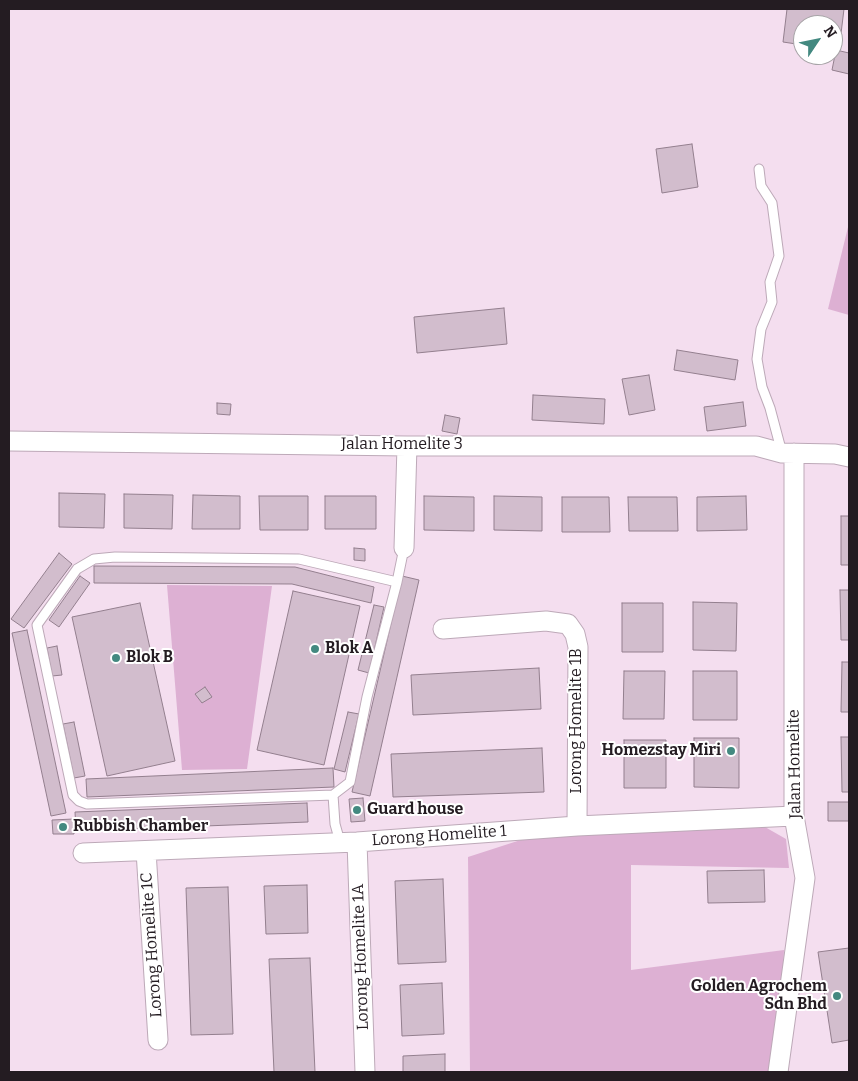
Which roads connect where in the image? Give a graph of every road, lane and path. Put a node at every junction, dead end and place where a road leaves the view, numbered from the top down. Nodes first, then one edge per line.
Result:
1 (759, 169) dead end
2 (9, 441) edge
3 (407, 446) junction
4 (788, 453) junction
5 (849, 457) edge
6 (404, 548) joint
7 (396, 582) junction
8 (443, 629) dead end
9 (333, 796) junction
10 (794, 816) junction
11 (577, 826) junction
12 (348, 842) junction
13 (146, 851) junction
14 (83, 852) dead end
15 (158, 1040) dead end
16 (365, 1072) edge
17 (778, 1072) edge

1 - 4 lane
2 - 3 street, Jalan Homelite 3
3 - 4 street, Jalan Homelite 3
3 - 6 street
4 - 5 street, Jalan Homelite 3
4 - 10 street, Jalan Homelite
6 - 7 lane
7 - 9 lane
7 - 9 lane
8 - 11 street, Lorong Homelite 1B
9 - 12 lane
10 - 11 street, Lorong Homelite 1
10 - 17 street, Jalan Homelite
11 - 12 street, Lorong Homelite 1
12 - 13 street, Lorong Homelite 1
12 - 16 street, Lorong Homelite 1A
13 - 14 street, Lorong Homelite 1
13 - 15 street, Lorong Homelite 1C

